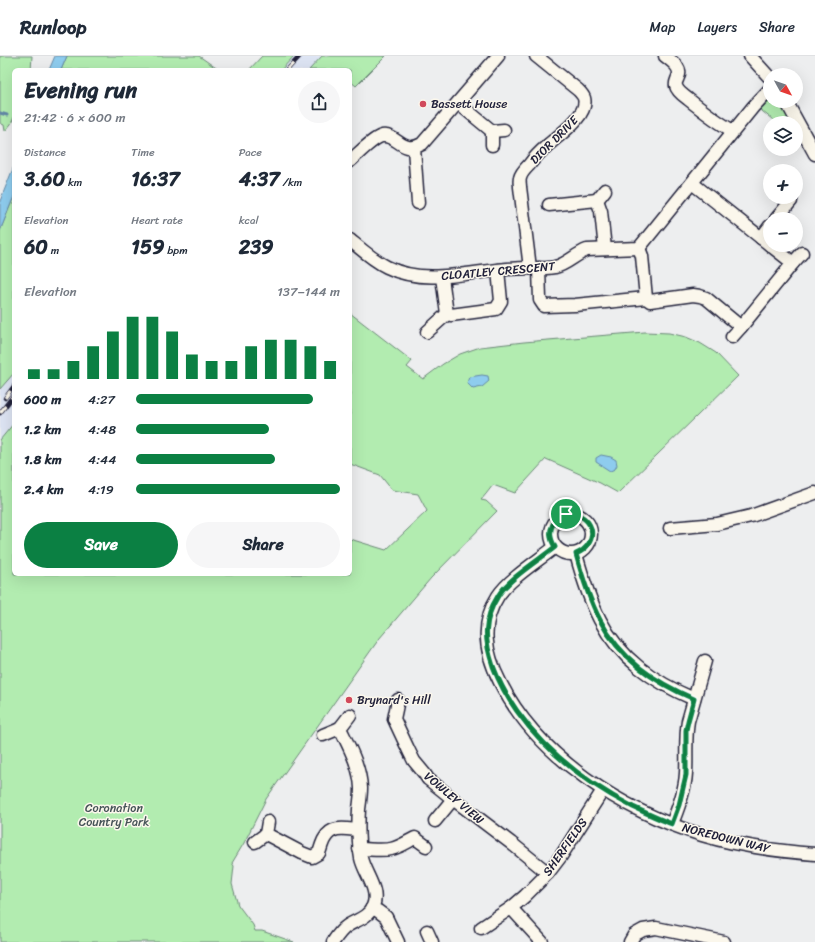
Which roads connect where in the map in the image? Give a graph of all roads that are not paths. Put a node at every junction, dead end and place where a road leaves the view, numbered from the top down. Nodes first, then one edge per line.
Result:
1 (498, 56) edge
2 (536, 56) edge
3 (665, 56) edge
4 (750, 56) edge
5 (763, 70) edge
6 (763, 96) edge
7 (458, 103) junction
8 (790, 108) edge
9 (504, 130) dead end
10 (492, 131) junction
11 (733, 131) junction
12 (492, 145) dead end
13 (414, 148) junction
14 (815, 154) edge
15 (352, 159) edge
16 (692, 183) junction
17 (604, 190) dead end
18 (597, 200) junction
19 (418, 203) dead end
20 (792, 204) edge
21 (549, 205) dead end
22 (783, 212) edge
23 (763, 239) edge
24 (352, 242) edge
25 (639, 248) junction
26 (605, 249) junction
27 (779, 252) edge
28 (802, 253) dead end
29 (793, 264) junction
30 (535, 268) junction
31 (498, 270) junction
32 (442, 277) junction
33 (646, 298) junction
34 (447, 314) junction
35 (741, 327) junction
36 (426, 332) dead end
37 (732, 337) dead end
38 (815, 493) edge
39 (670, 528) dead end
40 (555, 547) junction
41 (576, 554) junction
42 (705, 661) dead end
43 (694, 699) junction
44 (398, 700) dead end
45 (350, 715) dead end
46 (340, 728) junction
47 (323, 735) dead end
48 (603, 790) junction
49 (453, 799) junction
50 (435, 820) dead end
51 (672, 824) junction
52 (358, 830) junction
53 (255, 842) dead end
54 (426, 846) dead end
55 (359, 849) junction
56 (815, 854) edge
57 (548, 873) junction
58 (372, 908) junction
59 (511, 908) junction
60 (481, 928) dead end
61 (333, 942) edge
62 (398, 942) edge
63 (542, 942) edge
64 (630, 942) edge
65 (724, 942) edge

1 - 7 street
2 - 30 street, DIOR DRIVE
3 - 11 street
4 - 5 street
6 - 11 street
7 - 10 street
7 - 13 street
8 - 14 street
9 - 10 street
10 - 12 street
11 - 16 street
13 - 15 street
13 - 19 street
16 - 23 street
16 - 25 street
17 - 18 street
18 - 21 street
18 - 26 street
20 - 22 street
24 - 32 street, CLOATLEY CRESCENT
25 - 26 street, CLOATLEY CRESCENT
25 - 33 street
26 - 30 street, CLOATLEY CRESCENT
27 - 29 street
28 - 29 street
29 - 35 street
30 - 31 street, CLOATLEY CRESCENT
30 - 33 street, DIOR DRIVE
31 - 32 street, CLOATLEY CRESCENT
31 - 34 street
32 - 34 street
33 - 35 street
34 - 36 street
35 - 37 street
38 - 39 street
40 - 41 street
40 - 41 street
40 - 48 street, NOREDOWN WAY
41 - 43 street
42 - 43 street
43 - 51 street
44 - 49 street, VOWLEY VIEW
45 - 46 street
46 - 47 street
46 - 52 street
48 - 51 street, NOREDOWN WAY
48 - 57 street, SHERFIELDS
49 - 50 street
49 - 57 street, VOWLEY VIEW
51 - 56 street, NOREDOWN WAY
52 - 53 street
52 - 55 street
54 - 55 street
55 - 58 street
57 - 59 street, SHERFIELDS
58 - 61 street
58 - 62 street
59 - 60 street, SHERFIELDS
59 - 63 street
64 - 65 street

